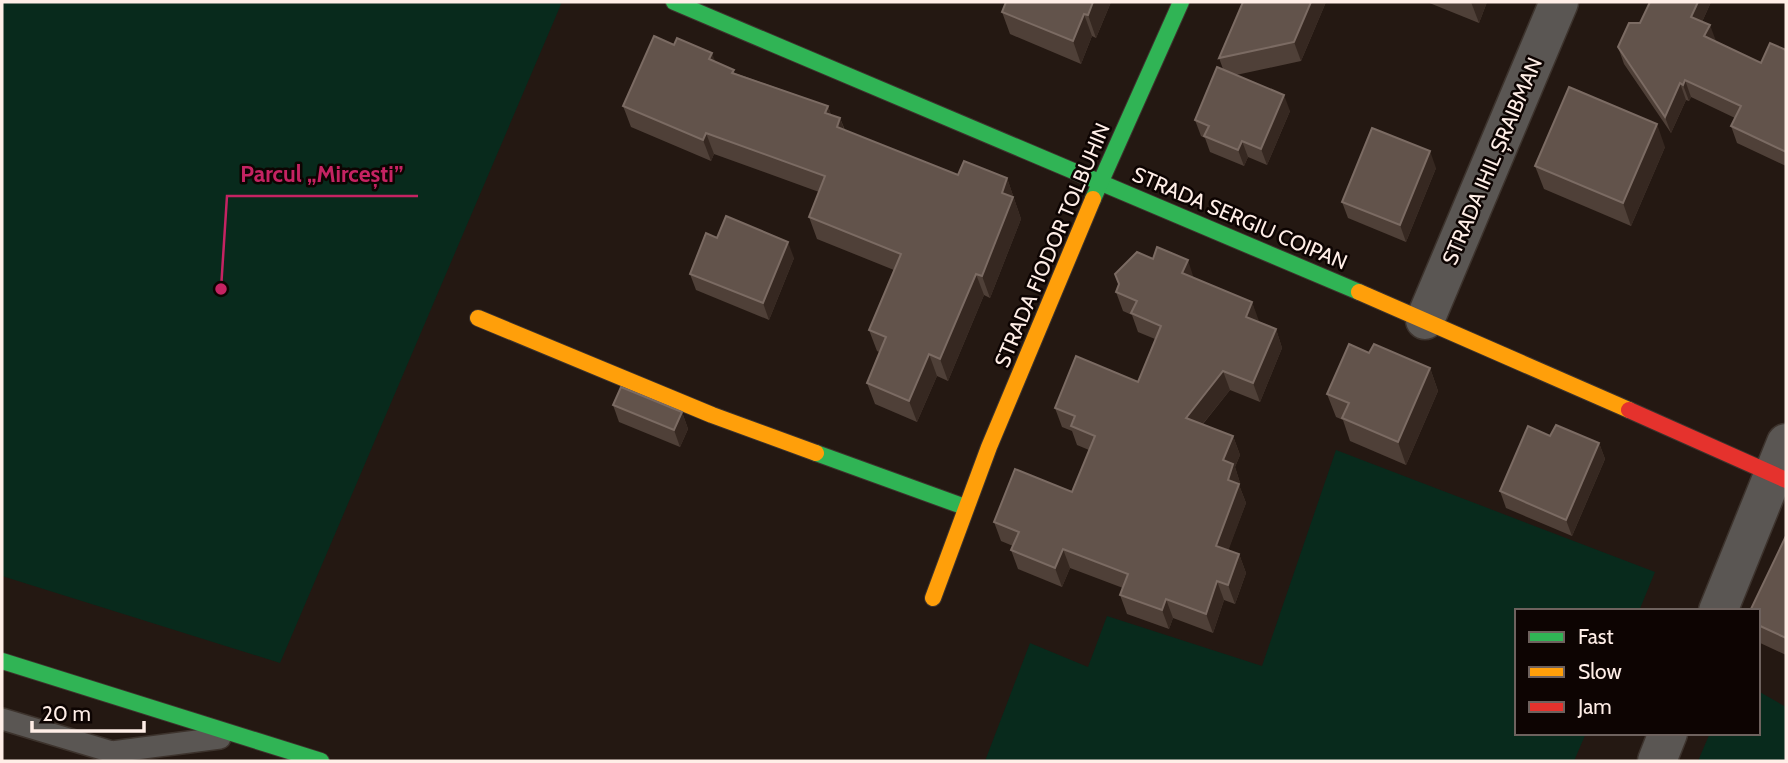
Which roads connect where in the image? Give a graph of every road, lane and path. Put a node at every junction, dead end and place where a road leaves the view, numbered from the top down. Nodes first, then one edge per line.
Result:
1 (674, 2) edge
2 (1181, 2) edge
3 (1559, 2) edge
4 (1100, 181) junction
5 (478, 318) dead end
6 (1424, 320) junction
7 (1782, 466) edge
8 (965, 507) junction
9 (933, 598) dead end
10 (1719, 609) edge
11 (2, 661) edge
12 (2, 719) edge
13 (239, 735) junction
14 (1667, 735) edge
15 (109, 756) edge
16 (321, 761) edge
17 (1657, 761) edge

1 - 4 street, STRADA SERGIU COIPAN
2 - 4 street, STRADA FIODOR TOLBUHIN
3 - 6 street, STRADA IHIL ȘRAIBMAN
4 - 6 street, STRADA SERGIU COIPAN
4 - 8 street, STRADA FIODOR TOLBUHIN
5 - 8 street
6 - 7 street, STRADA SERGIU COIPAN
7 - 10 street
8 - 9 street, STRADA FIODOR TOLBUHIN
11 - 13 street
12 - 15 lane
13 - 15 lane
13 - 16 street
14 - 17 street

